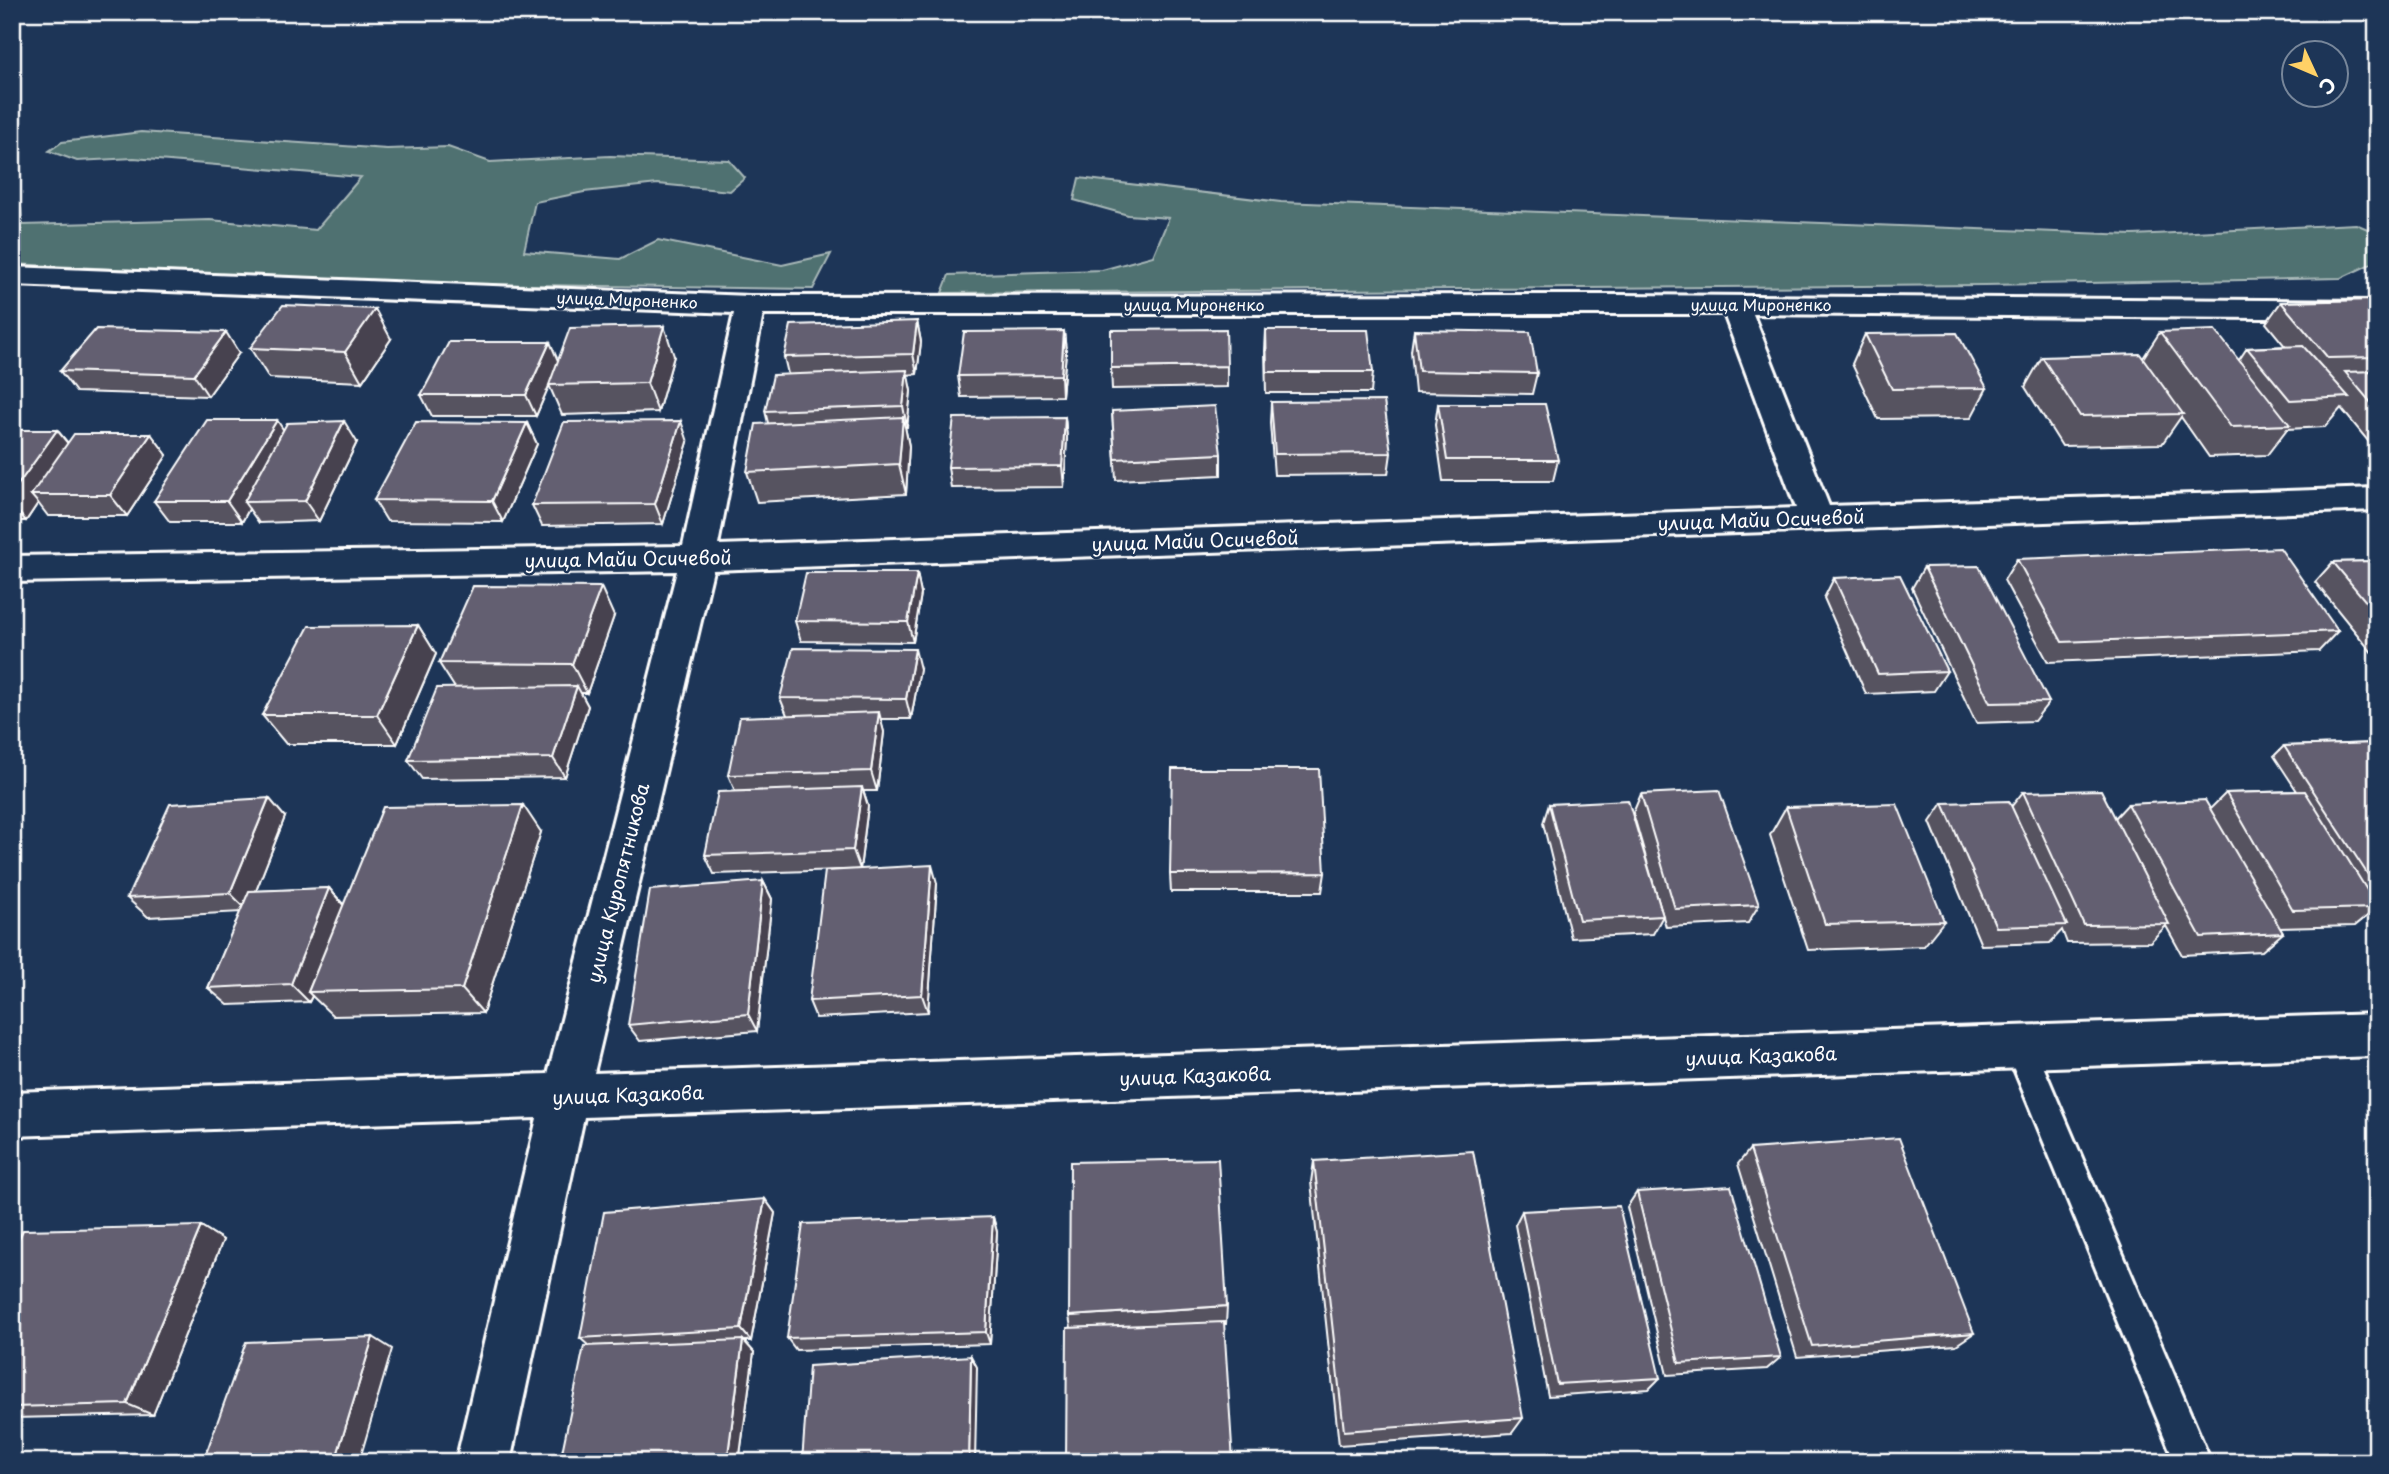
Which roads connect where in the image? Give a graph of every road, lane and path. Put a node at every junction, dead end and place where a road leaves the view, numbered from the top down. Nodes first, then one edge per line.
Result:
1 (12, 276) edge
2 (750, 305) junction
3 (1735, 305) junction
4 (2377, 310) edge
5 (2377, 499) edge
6 (1817, 518) junction
7 (698, 558) junction
8 (12, 569) edge
9 (2377, 1035) edge
10 (2020, 1047) junction
11 (565, 1097) junction
12 (12, 1114) edge
13 (483, 1462) edge
14 (2193, 1462) edge

1 - 2 street, улица Мироненко
2 - 3 street, улица Мироненко
2 - 7 street, улица Куропятникова
3 - 4 street, улица Мироненко
3 - 6 street
5 - 6 street, улица Майи Осичевой
6 - 7 street, улица Майи Осичевой
7 - 8 street, улица Майи Осичевой
7 - 11 street, улица Куропятникова
9 - 10 street, улица Казакова
10 - 11 street, улица Казакова
10 - 14 lane
11 - 12 street, улица Казакова
11 - 13 street, улица Куропятникова

